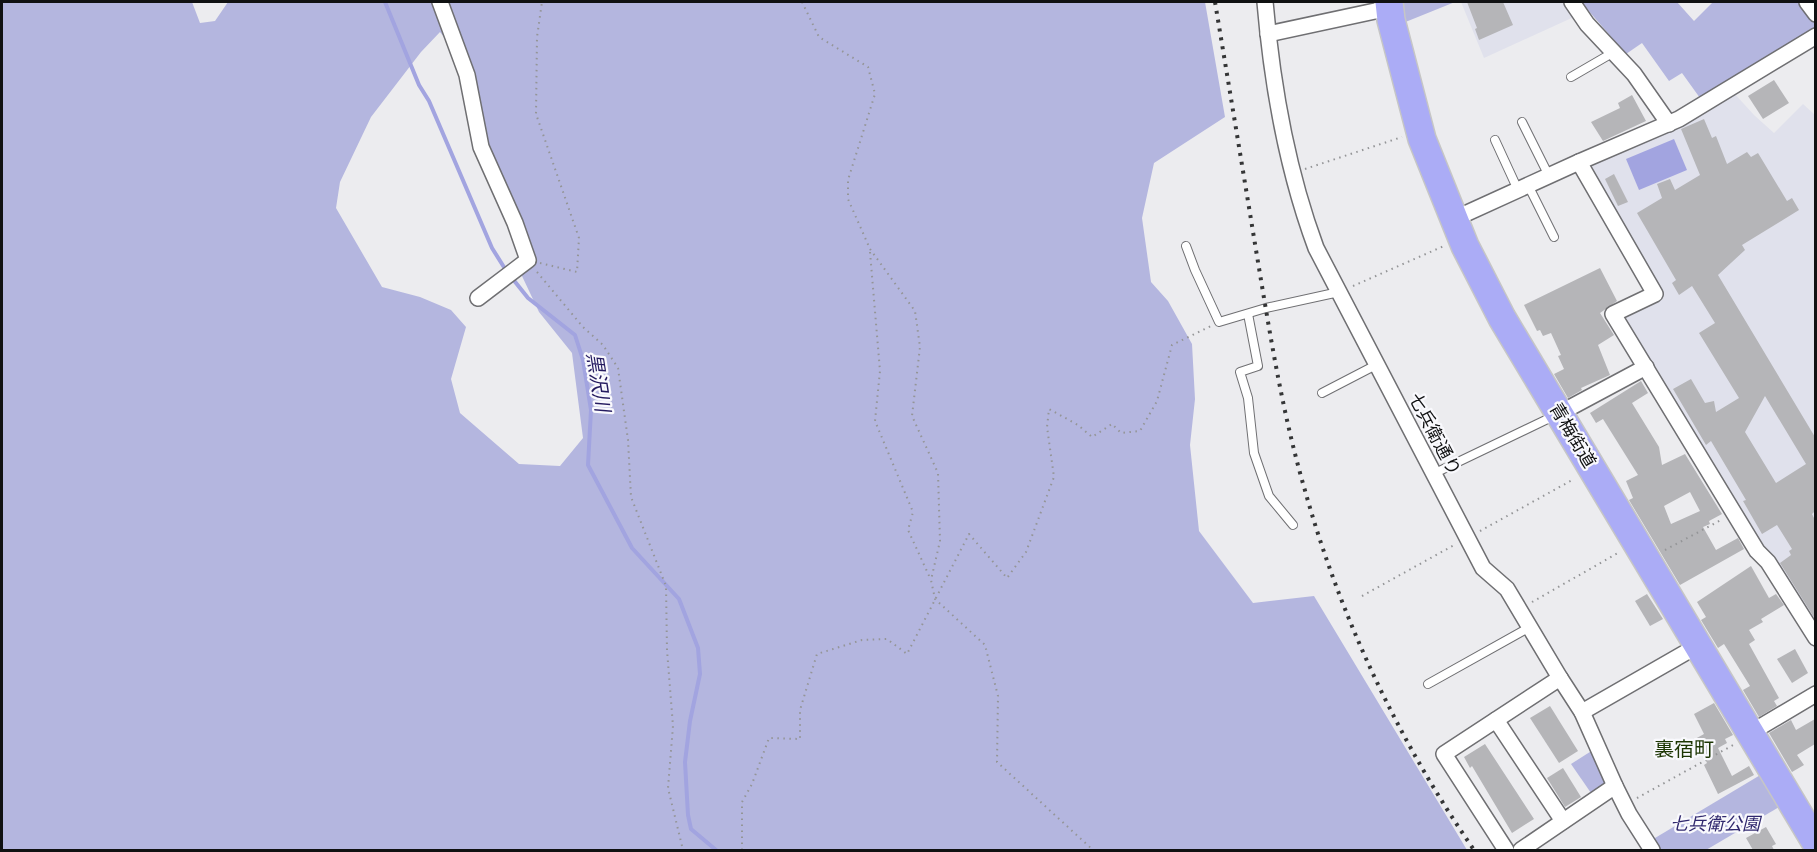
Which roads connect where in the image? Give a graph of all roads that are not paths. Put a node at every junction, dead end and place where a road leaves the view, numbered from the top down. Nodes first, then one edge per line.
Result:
1 (440, 2) edge
2 (1265, 2) edge
3 (1572, 2) edge
4 (1807, 2) edge
5 (1389, 4) edge
6 (1815, 14) edge
7 (1268, 34) junction
8 (1815, 36) edge
9 (1614, 52) junction
10 (1570, 77) dead end
11 (1522, 122) dead end
12 (1668, 124) junction
13 (1495, 140) dead end
14 (1579, 162) junction
15 (1549, 176) junction
16 (1523, 188) junction
17 (1458, 229) junction
18 (1554, 237) dead end
19 (1186, 246) dead end
20 (1340, 292) junction
21 (478, 298) dead end
22 (1248, 314) junction
23 (1376, 365) junction
24 (1646, 367) junction
25 (1322, 393) dead end
26 (1560, 413) junction
27 (1433, 474) junction
28 (1293, 525) dead end
29 (1530, 627) junction
30 (1815, 638) edge
31 (1697, 646) junction
32 (1560, 678) junction
33 (1428, 684) dead end
34 (1815, 694) edge
35 (1582, 712) junction
36 (1496, 720) junction
37 (1750, 733) junction
38 (1615, 786) junction
39 (1563, 821) junction
40 (1815, 843) edge
41 (1506, 850) edge
42 (1521, 850) edge
43 (1652, 850) edge

1 - 21 street
2 - 7 street, 七兵衛通り
3 - 9 street
4 - 6 street
5 - 7 street
5 - 17 highway, 青梅街道
7 - 20 street, 七兵衛通り
8 - 12 street
9 - 10 lane
9 - 12 street
11 - 15 lane
12 - 14 street
13 - 16 lane
14 - 15 street
14 - 24 street
15 - 16 street
16 - 17 street
16 - 18 lane
17 - 26 highway, 青梅街道
19 - 22 lane
20 - 22 lane
20 - 23 street, 七兵衛通り
22 - 28 lane
23 - 25 lane
23 - 27 street, 七兵衛通り
24 - 26 street
24 - 30 street
26 - 27 lane
26 - 31 highway, 青梅街道
27 - 29 street, 七兵衛通り
29 - 32 street, 七兵衛通り
29 - 33 lane
31 - 35 street
31 - 37 highway, 青梅街道
32 - 35 street, 七兵衛通り
32 - 36 street
34 - 37 street
35 - 38 street, 七兵衛通り
36 - 39 street
36 - 41 street
37 - 40 highway, 青梅街道
38 - 39 street
38 - 43 street, 七兵衛通り
39 - 42 street

